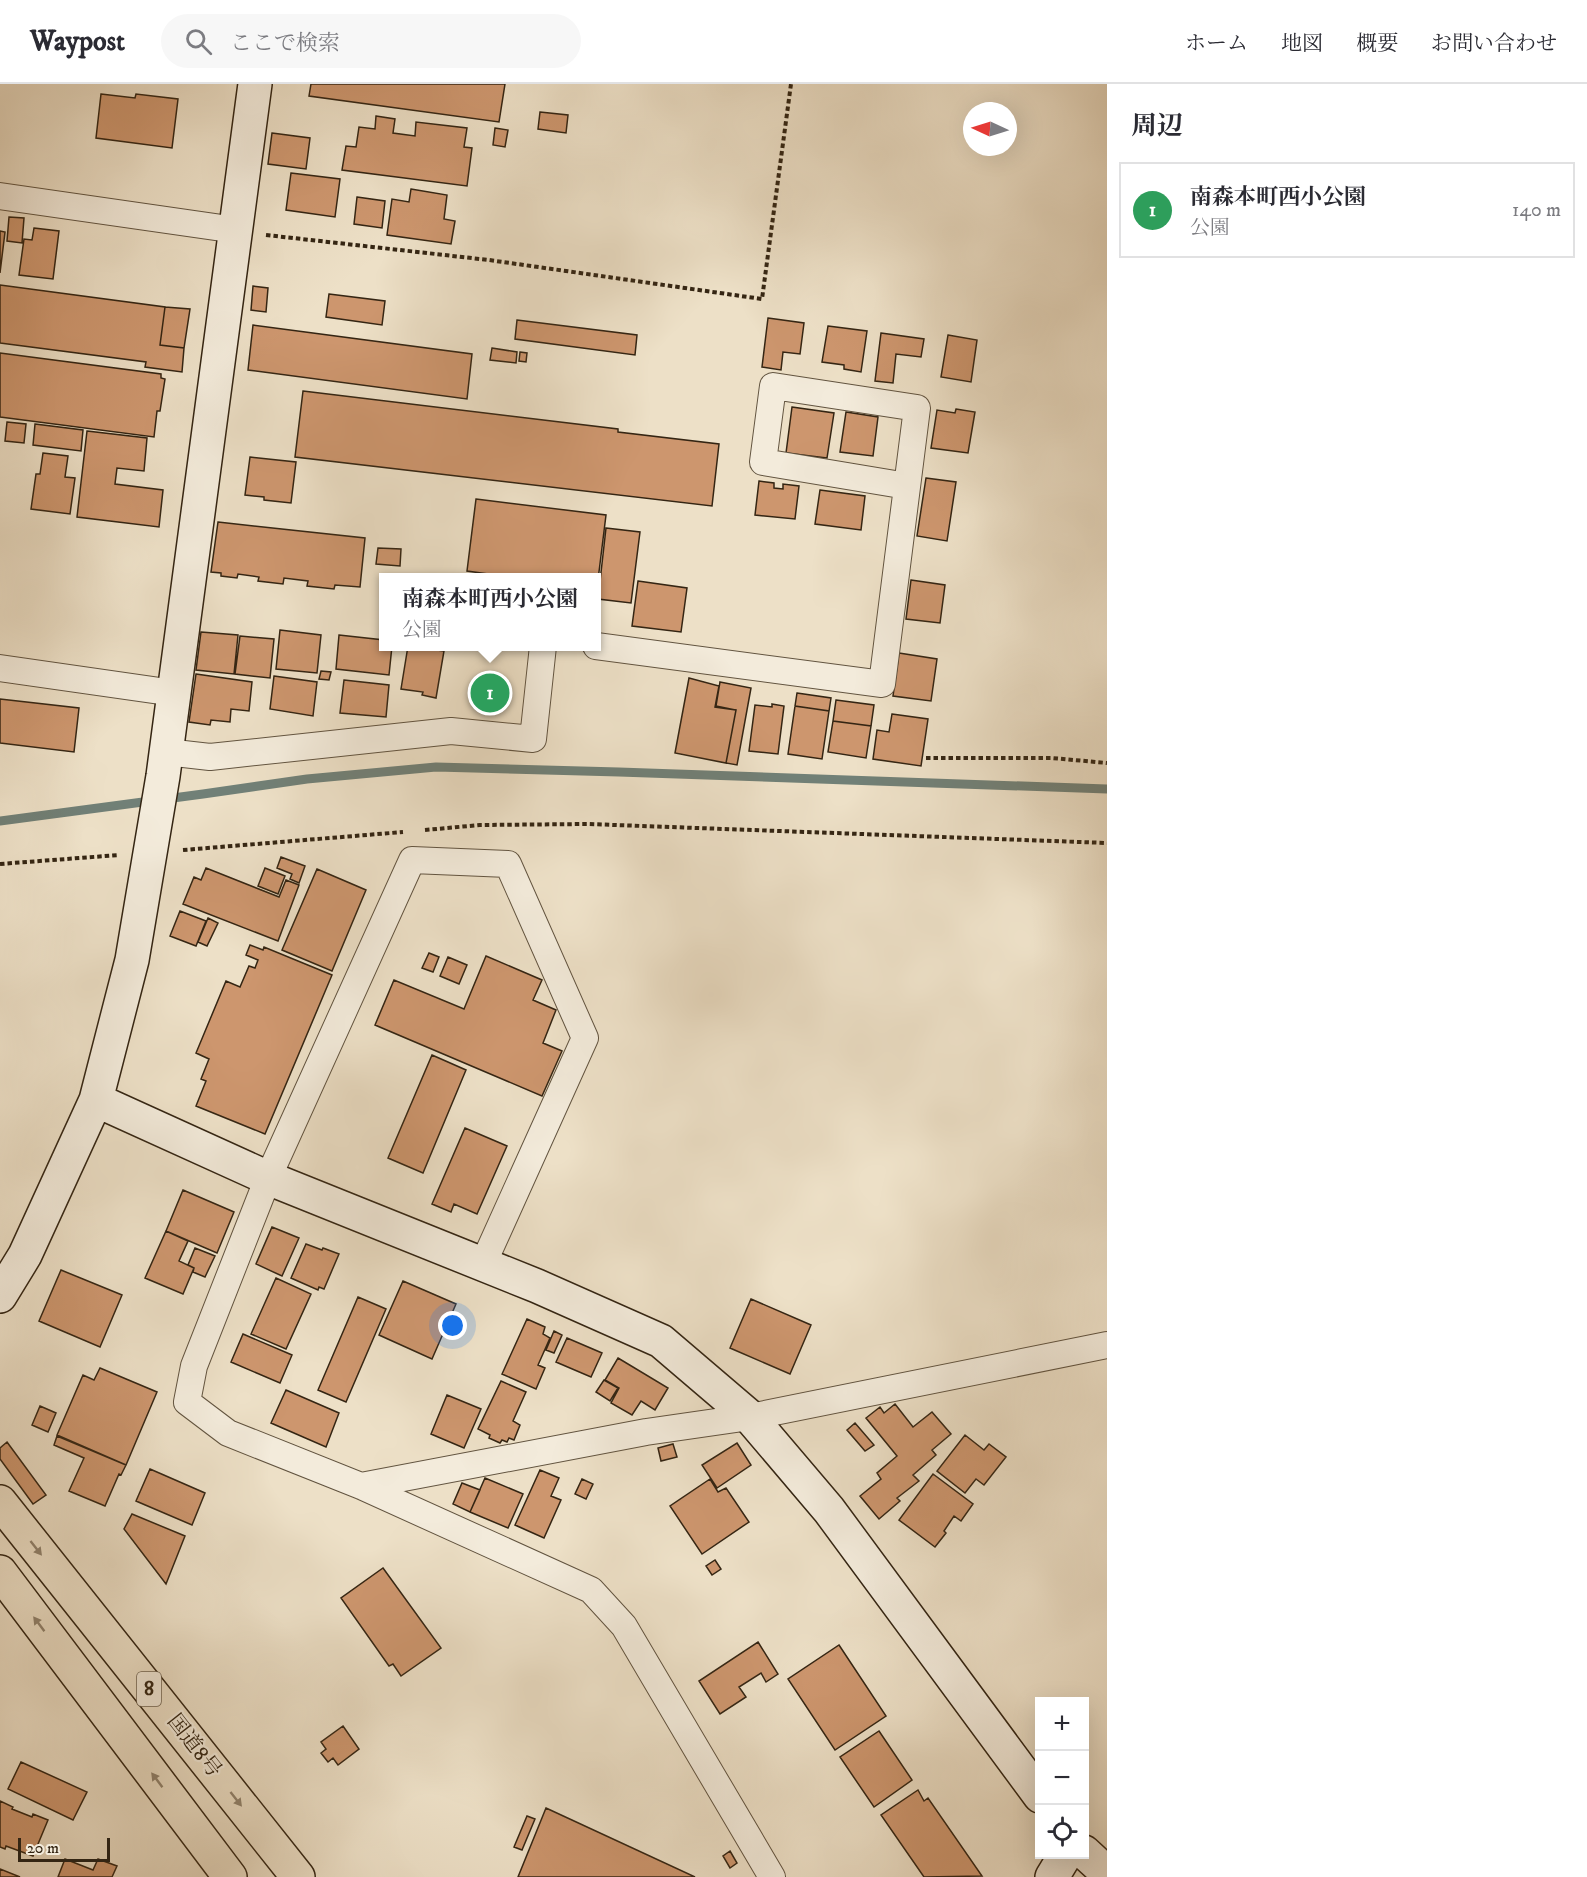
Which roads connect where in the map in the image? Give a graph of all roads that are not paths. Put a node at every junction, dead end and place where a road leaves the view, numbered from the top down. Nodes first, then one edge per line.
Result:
1 (255, 84) edge
2 (0, 196) edge
3 (236, 230) junction
4 (907, 486) junction
5 (601, 647) edge
6 (542, 651) edge
7 (0, 668) edge
8 (174, 693) junction
9 (164, 764) junction
10 (96, 1100) junction
11 (268, 1178) junction
12 (483, 1264) junction
13 (0, 1296) edge
14 (1107, 1345) edge
15 (750, 1417) junction
16 (360, 1486) junction
17 (0, 1502) edge
18 (0, 1572) edge
19 (1035, 1789) edge
20 (1089, 1857) edge
21 (1063, 1859) edge
22 (1107, 1873) edge
23 (230, 1877) edge
24 (298, 1877) edge
25 (772, 1877) edge
26 (1052, 1877) edge

1 - 3 street
2 - 3 street
3 - 8 street
4 - 4 street
4 - 5 street
6 - 9 street
7 - 8 street
8 - 9 street
9 - 10 street
10 - 11 street
10 - 13 street
11 - 12 street
11 - 12 street
11 - 16 street
12 - 15 street
14 - 15 street
15 - 16 street
15 - 19 street
16 - 25 street
17 -> 24 highway, 国道8号 / 8
23 -> 18 highway, 8
20 - 22 street
21 - 26 street

